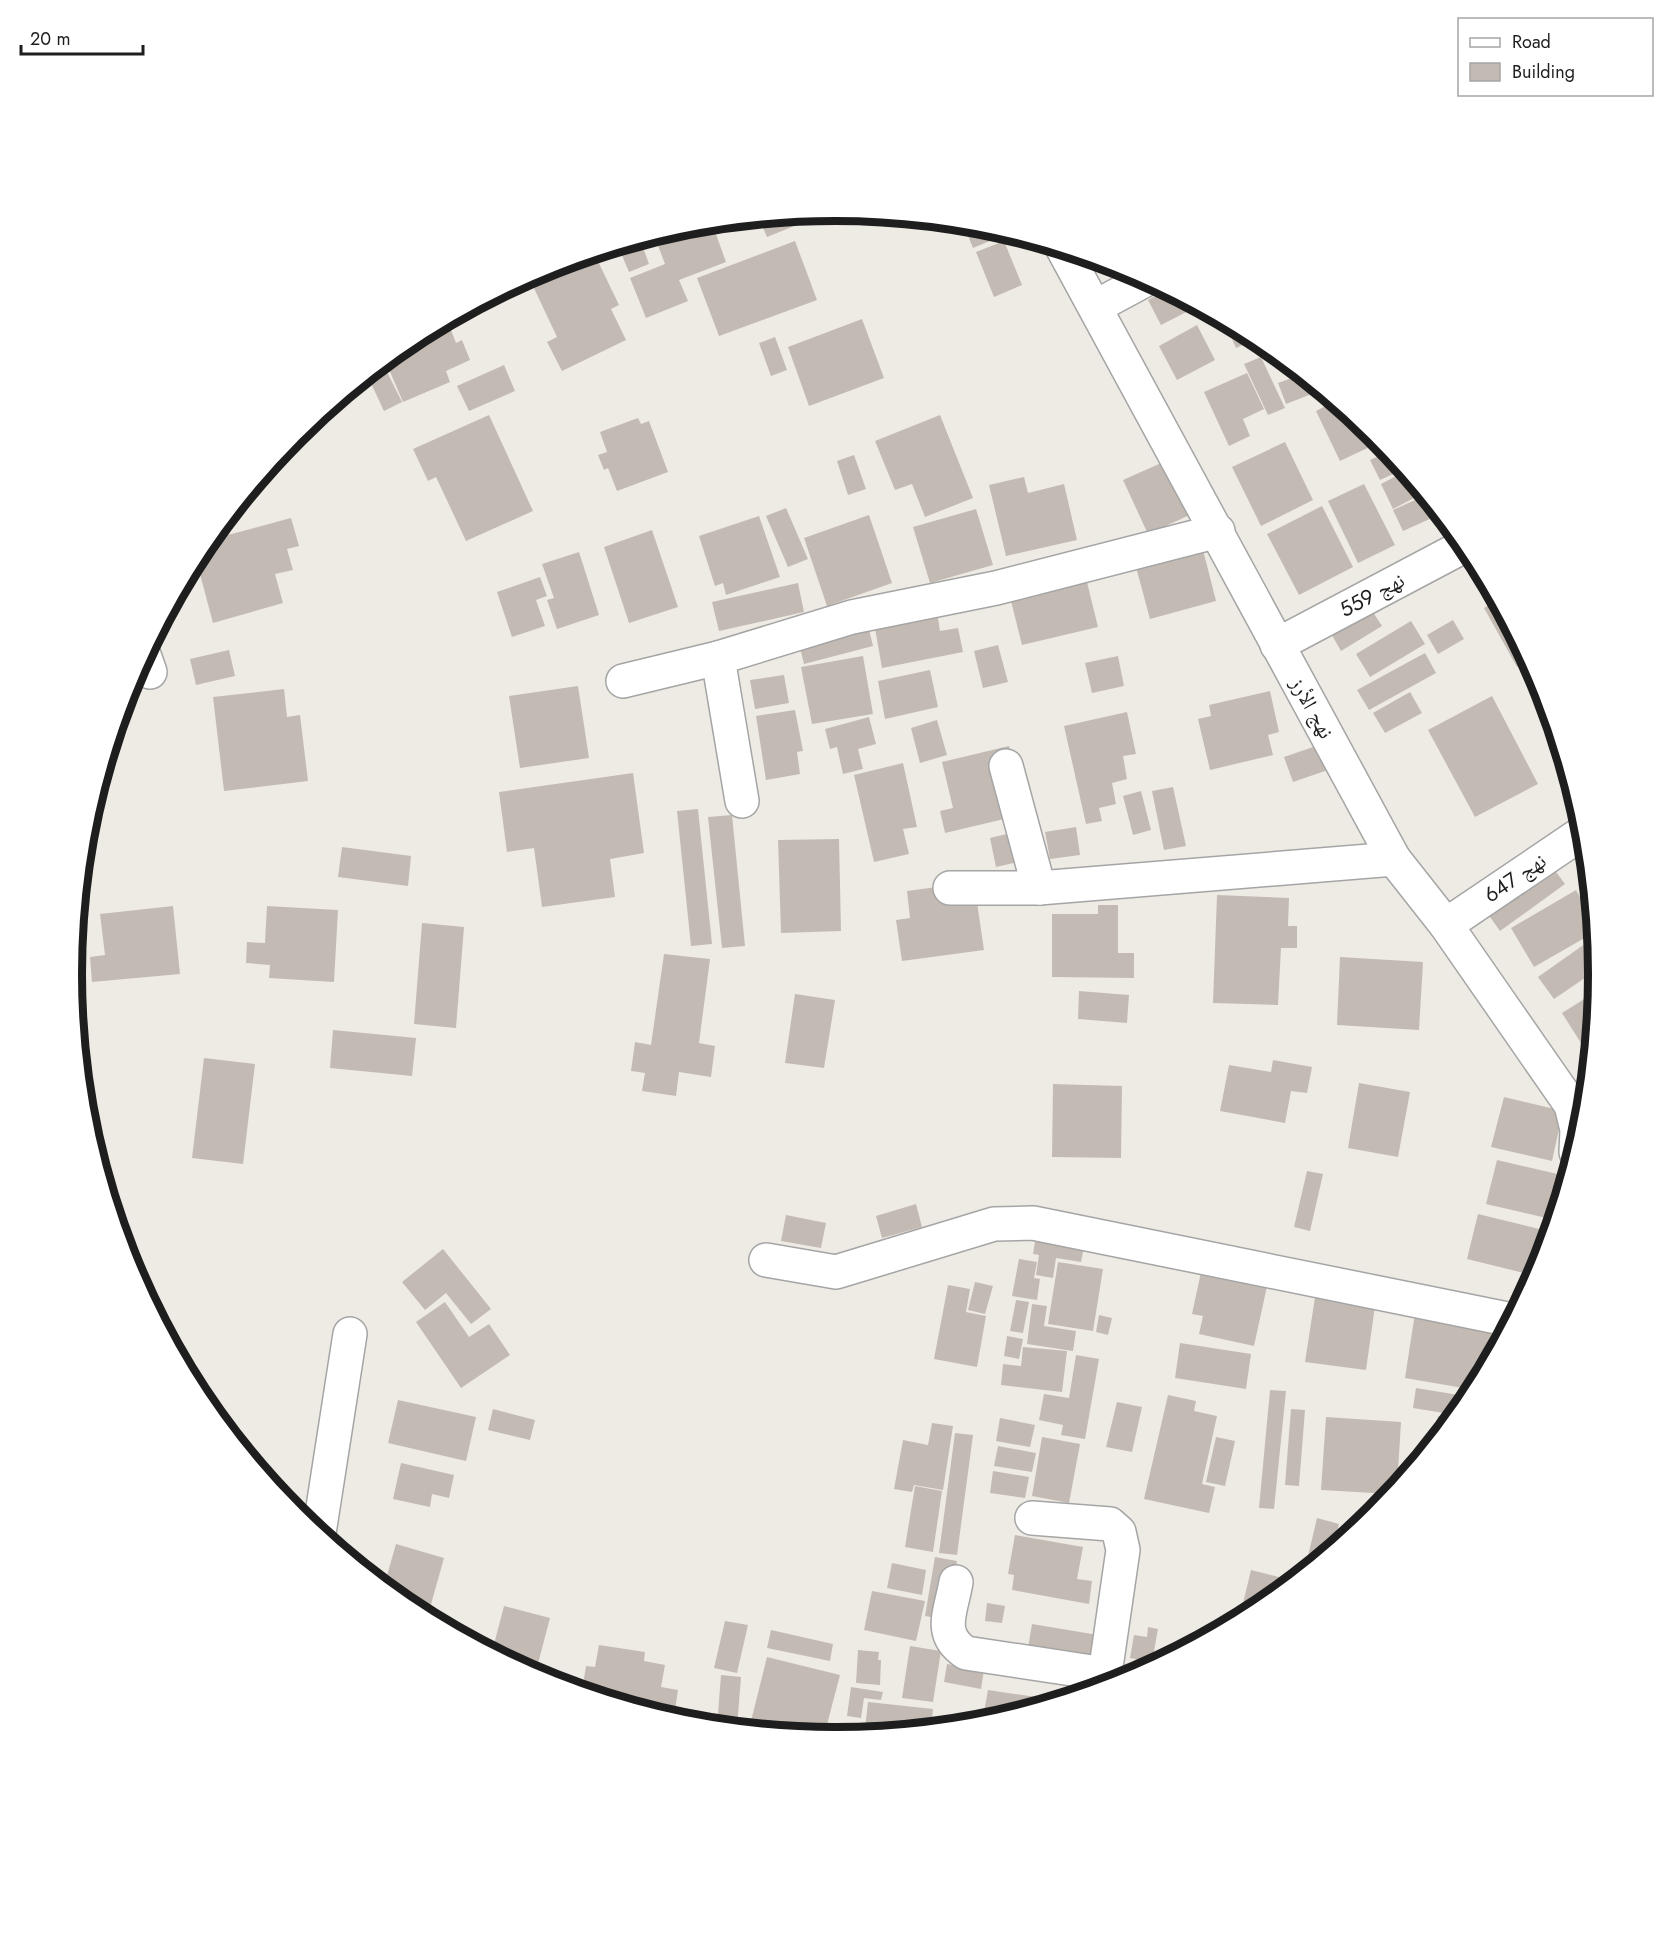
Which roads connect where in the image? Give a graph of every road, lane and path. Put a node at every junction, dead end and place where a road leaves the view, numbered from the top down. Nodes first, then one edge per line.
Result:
1 (1068, 258) edge
2 (1137, 284) edge
3 (1095, 307) junction
4 (1218, 531) junction
5 (1457, 550) edge
6 (1277, 645) junction
7 (718, 658) junction
8 (623, 681) dead end
9 (1006, 766) dead end
10 (742, 801) dead end
11 (1576, 837) edge
12 (1394, 859) junction
13 (950, 888) dead end
14 (1039, 888) junction
15 (1446, 925) junction
16 (1574, 1119) edge
17 (766, 1260) dead end
18 (1505, 1319) edge
19 (350, 1334) dead end
20 (1032, 1518) dead end
21 (321, 1523) edge
22 (956, 1582) dead end
23 (1105, 1677) edge
24 (1100, 1679) edge

1 - 3 street, نهج الأرز
2 - 3 street
3 - 4 street, نهج الأرز
4 - 6 street, نهج الأرز
4 - 7 street
5 - 6 street, نهج 559
6 - 12 street, نهج الأرز
7 - 8 street
7 - 10 street
9 - 14 street
11 - 15 street, نهج 647
12 - 14 street
12 - 15 street, نهج الأرز
13 - 14 street
15 - 16 street, نهج الأرز
17 - 18 street
19 - 21 street
20 - 23 street
22 - 24 street

